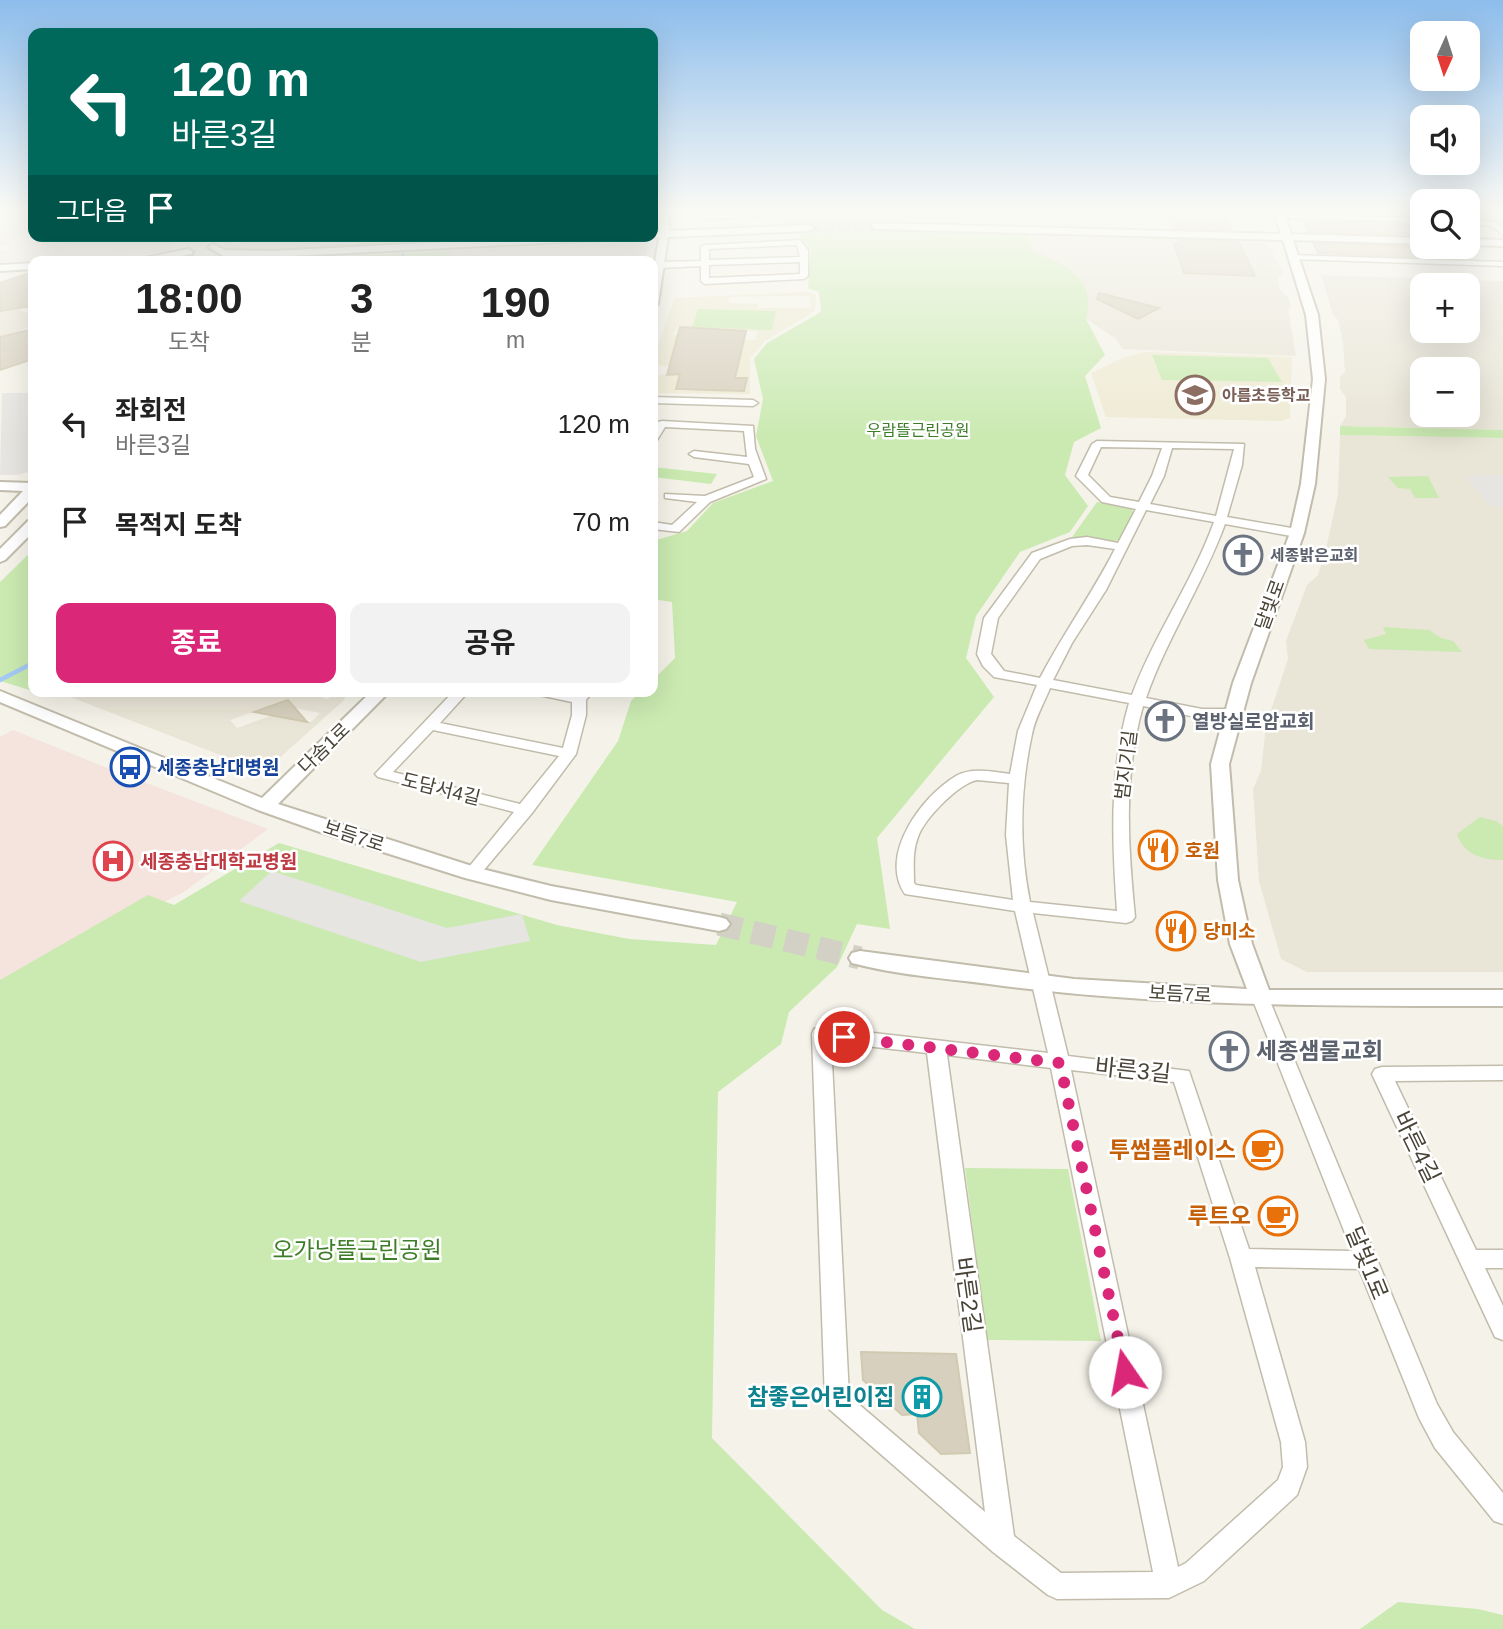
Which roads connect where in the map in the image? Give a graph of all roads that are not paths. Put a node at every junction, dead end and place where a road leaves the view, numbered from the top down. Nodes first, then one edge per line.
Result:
1 (1304, 288) edge
2 (658, 400) edge
3 (753, 403) dead end
4 (658, 430) edge
5 (1168, 445) junction
6 (694, 454) dead end
7 (754, 461) junction
8 (0, 486) edge
9 (28, 488) edge
10 (28, 493) edge
11 (669, 496) dead end
12 (706, 500) junction
13 (1143, 506) junction
14 (1219, 520) junction
15 (0, 523) edge
16 (658, 527) edge
17 (28, 529) edge
18 (1297, 533) junction
19 (1122, 547) junction
20 (0, 557) edge
21 (1045, 682) junction
22 (2, 696) edge
23 (376, 697) edge
24 (457, 697) edge
25 (583, 697) edge
26 (1137, 701) junction
27 (1231, 713) junction
28 (431, 725) junction
29 (569, 754) junction
30 (1017, 779) junction
31 (265, 806) junction
32 (526, 810) junction
33 (472, 873) junction
34 (1023, 907) junction
35 (719, 924) tunnel mouth
36 (860, 958) tunnel mouth
37 (1040, 983) junction
38 (1261, 998) junction
39 (1503, 998) edge
40 (936, 1046) junction
41 (1060, 1063) junction
42 (1503, 1073) edge
43 (1241, 1258) junction
44 (1471, 1259) junction
45 (1503, 1259) edge
46 (1365, 1260) junction
47 (1503, 1330) edge
48 (1503, 1511) edge
49 (1002, 1543) junction
50 (1170, 1585) junction

1 - 18 street, 달빛로
2 - 3 street
4 - 7 street
5 - 13 street
5 - 13 street
5 - 14 street, 범지기길
6 - 7 street
7 - 12 street
8 - 9 street
10 - 15 street
11 - 12 street
12 - 16 street
13 - 14 street
13 - 19 street
14 - 18 street
14 - 26 street, 범지기길
17 - 20 street
18 - 27 street, 달빛로
19 - 21 street
19 - 21 street
21 - 26 street
21 - 30 street
22 - 31 street, 보듬7로
23 - 31 street, 다솜1로
24 - 28 street, 도담서4길
25 - 29 street
26 - 27 street
26 - 34 street, 범지기길
27 - 38 street, 달빛로
28 - 29 street
28 - 32 street, 도담서4길
29 - 32 street
30 - 34 street
30 - 34 street, 범지기길
31 - 33 street, 보듬7로
32 - 33 street
33 - 35 street, 보듬7로
34 - 37 street
36 - 37 street, 보듬7로
37 - 38 street, 보듬7로
37 - 41 street
38 - 39 street, 보듬7로
38 - 46 street, 달빛1로
40 - 41 street, 바른3길
40 - 49 street, 바른2길
40 - 49 street, 바른3길
41 - 43 street, 바른3길
41 - 50 street
42 - 44 street, 바른4길
43 - 46 street
43 - 50 street, 바른3길
44 - 45 street
44 - 47 street, 바른4길
46 - 48 street, 달빛1로
49 - 50 street

